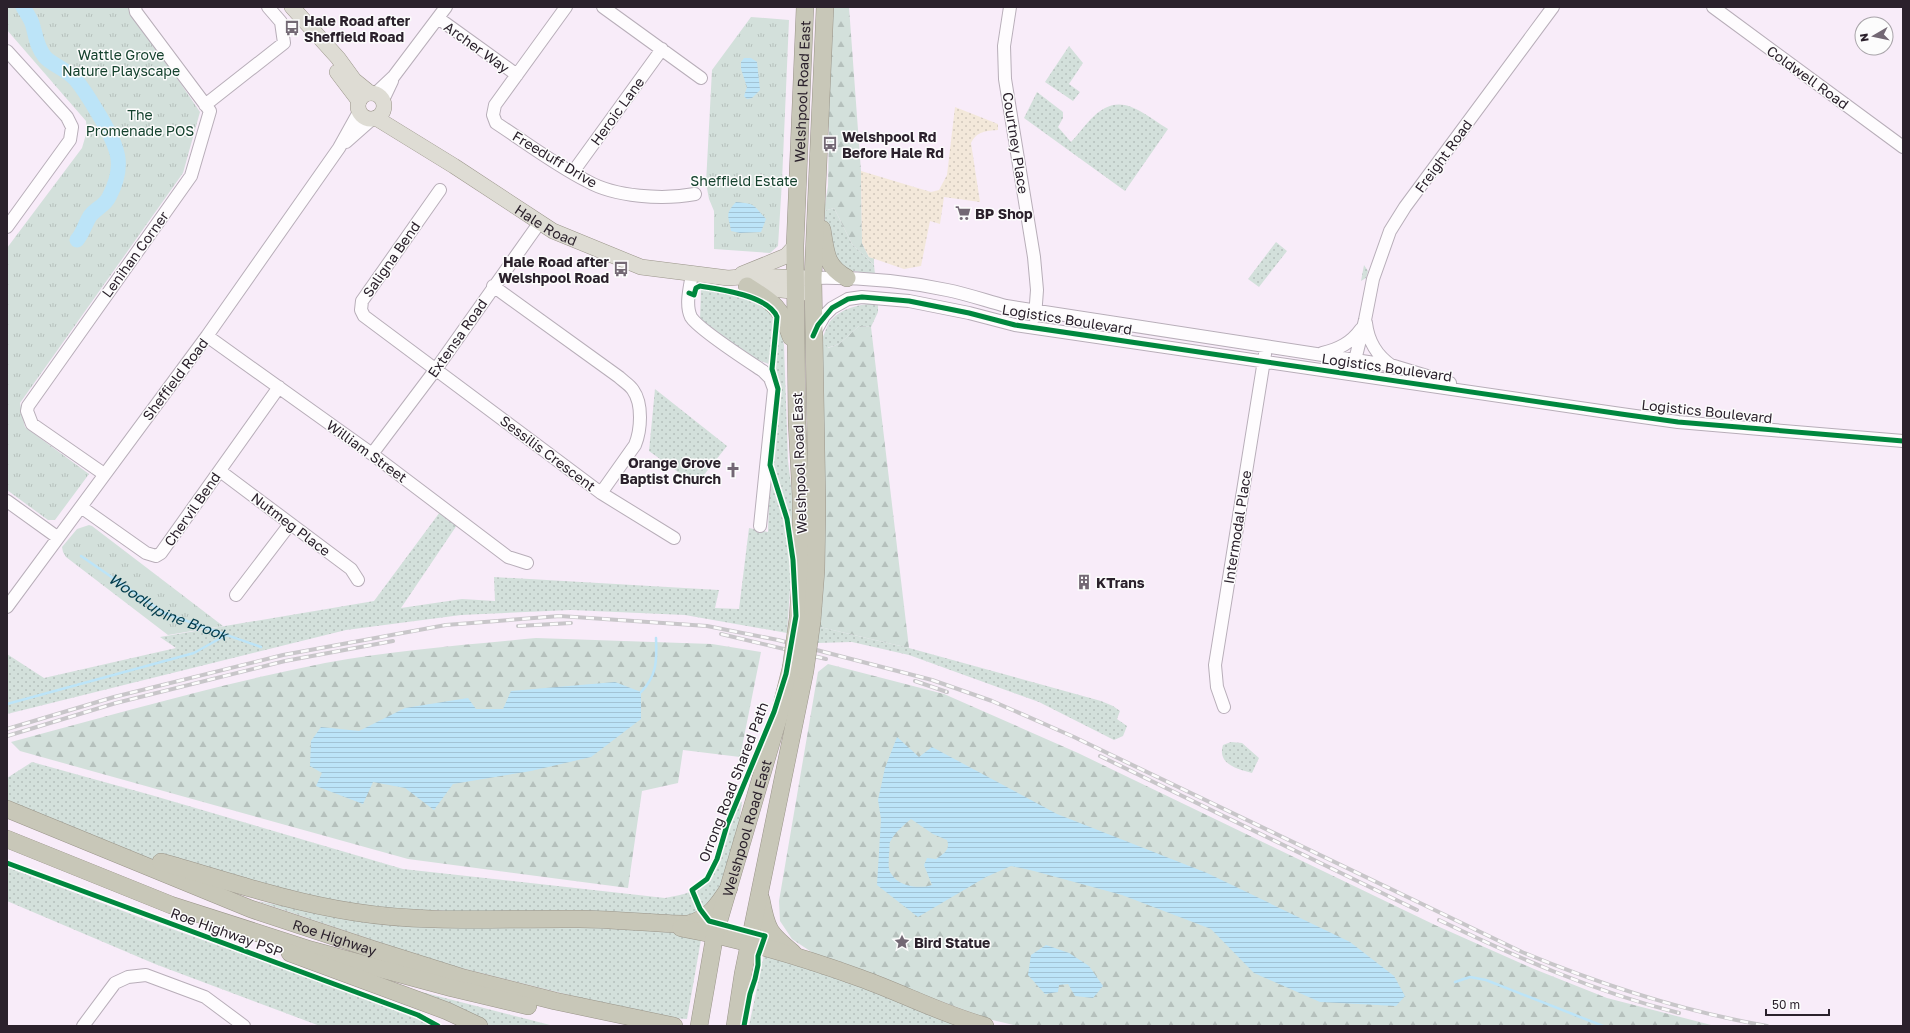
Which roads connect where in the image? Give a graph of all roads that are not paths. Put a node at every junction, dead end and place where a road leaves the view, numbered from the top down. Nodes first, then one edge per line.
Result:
1 (135, 7) edge
2 (268, 7) edge
3 (446, 7) edge
4 (566, 7) edge
5 (602, 7) edge
6 (805, 7) edge
7 (825, 7) edge
8 (1010, 7) edge
9 (1553, 7) edge
10 (1713, 7) edge
11 (296, 11) edge
12 (438, 18) junction
13 (662, 49) junction
14 (7, 51) edge
15 (517, 76) junction
16 (701, 78) dead end
17 (205, 105) junction
18 (372, 106) junction
19 (821, 110) junction
20 (1903, 147) edge
21 (573, 172) junction
22 (440, 190) dead end
23 (695, 194) dead end
24 (540, 222) junction
25 (7, 227) edge
26 (795, 246) junction
27 (692, 274) junction
28 (847, 278) junction
29 (737, 280) junction
30 (795, 285) junction
31 (493, 286) junction
32 (813, 286) junction
33 (1036, 310) junction
34 (1366, 320) junction
35 (1033, 327) junction
36 (207, 336) junction
37 (813, 336) junction
38 (1265, 347) junction
39 (796, 351) junction
40 (1307, 353) junction
41 (1354, 360) junction
42 (1264, 361) junction
43 (1392, 366) junction
44 (436, 369) junction
45 (1352, 375) junction
46 (279, 387) junction
47 (1483, 392) junction
48 (1903, 441) edge
49 (372, 454) junction
50 (220, 471) junction
51 (104, 474) junction
52 (601, 493) junction
53 (7, 501) edge
54 (81, 507) junction
55 (290, 524) junction
56 (760, 526) dead end
57 (57, 537) junction
58 (674, 538) dead end
59 (527, 563) dead end
60 (358, 580) dead end
61 (236, 595) dead end
62 (7, 607) edge
63 (805, 620) junction
64 (798, 669) junction
65 (1224, 707) dead end
66 (7, 809) edge
67 (7, 839) edge
68 (88, 842) junction
69 (729, 888) junction
70 (760, 889) junction
71 (171, 905) junction
72 (631, 920) junction
73 (715, 934) junction
74 (749, 944) junction
75 (798, 958) junction
76 (83, 1026) edge
77 (244, 1026) edge
78 (479, 1026) edge
79 (617, 1026) edge
80 (674, 1026) edge
81 (699, 1026) edge
82 (735, 1026) edge
83 (985, 1026) edge

1 - 17 street
2 - 17 street
3 - 12 street, Sheffield Road
4 - 15 street
5 - 13 street
6 - 26 highway, Welshpool Road East
7 - 19 highway, Welshpool Road East
8 - 33 street, Courtney Place
9 - 34 street, Freight Road
10 - 20 street, Coldwell Road
11 - 18 main road, Hale Road
12 - 15 street, Archer Way
12 - 18 street, Sheffield Road
13 - 16 street
13 - 21 street, Heroic Lane
14 - 25 street
15 - 21 street, Freeduff Drive
17 - 51 street, Lenihan Corner
18 - 24 main road, Hale Road
18 - 36 street, Sheffield Road
19 - 28 highway
19 - 32 highway, Welshpool Road East
21 - 23 street, Freeduff Drive
22 - 44 street, Saligna Bend
24 - 27 main road, Hale Road
24 - 31 street, Extensa Road
26 - 29 main road
26 - 30 highway, Welshpool Road East
27 - 29 main road, Hale Road
27 - 56 street
28 - 32 street, Logistics Boulevard
28 - 33 street, Logistics Boulevard
29 - 30 main road, Hale Road
29 - 39 highway
30 - 32 main road, Hale Road
30 - 39 highway, Welshpool Road East
31 - 44 street, Extensa Road
31 - 52 street, Sessilis Crescent
32 - 37 highway, Welshpool Road East
33 - 35 street, Courtney Place
33 - 38 street, Logistics Boulevard
34 - 40 street, Freight Road
34 - 41 street, Freight Road
34 - 43 street, Freight Road
35 - 37 street, Logistics Boulevard
35 - 42 street, Logistics Boulevard
36 - 46 street, William Street
36 - 51 street, Sheffield Road
37 - 63 highway, Welshpool Road East
38 - 40 street, Logistics Boulevard
38 - 42 street, Intermodal Place
39 - 63 highway, Welshpool Road East
40 - 41 street, Logistics Boulevard
41 - 43 street, Logistics Boulevard
41 - 45 street, Freight Road
42 - 45 street, Logistics Boulevard
42 - 65 street, Intermodal Place
43 - 47 street, Logistics Boulevard
44 - 49 street, Extensa Road
44 - 52 street, Sessilis Crescent
45 - 47 street, Logistics Boulevard
46 - 49 street, William Street
46 - 50 street, Chervil Bend
47 - 48 street, Logistics Boulevard
49 - 59 street, William Street
50 - 54 street, Chervil Bend
50 - 55 street, Nutmeg Place
51 - 54 street, Sheffield Road
52 - 58 street
53 - 57 street
54 - 57 street, Sheffield Road
55 - 60 street, Nutmeg Place
55 - 61 street
57 - 62 street, Sheffield Road
63 - 64 highway, Welshpool Road East, bridge
64 - 69 highway, Welshpool Road East
64 - 70 highway, Welshpool Road East
66 - 68 highway, Roe Highway
67 - 71 highway, Roe Highway
68 - 72 highway
68 - 80 highway, Roe Highway
69 - 72 highway
69 - 73 highway, Welshpool Road East
70 - 74 highway, Welshpool Road East
70 - 75 highway
71 - 78 highway
71 - 79 highway, Roe Highway
72 - 73 highway
73 - 74 highway
73 - 81 highway, Welshpool Road East
74 - 75 highway
74 - 82 highway, Welshpool Road East
75 - 83 highway
76 - 77 street

